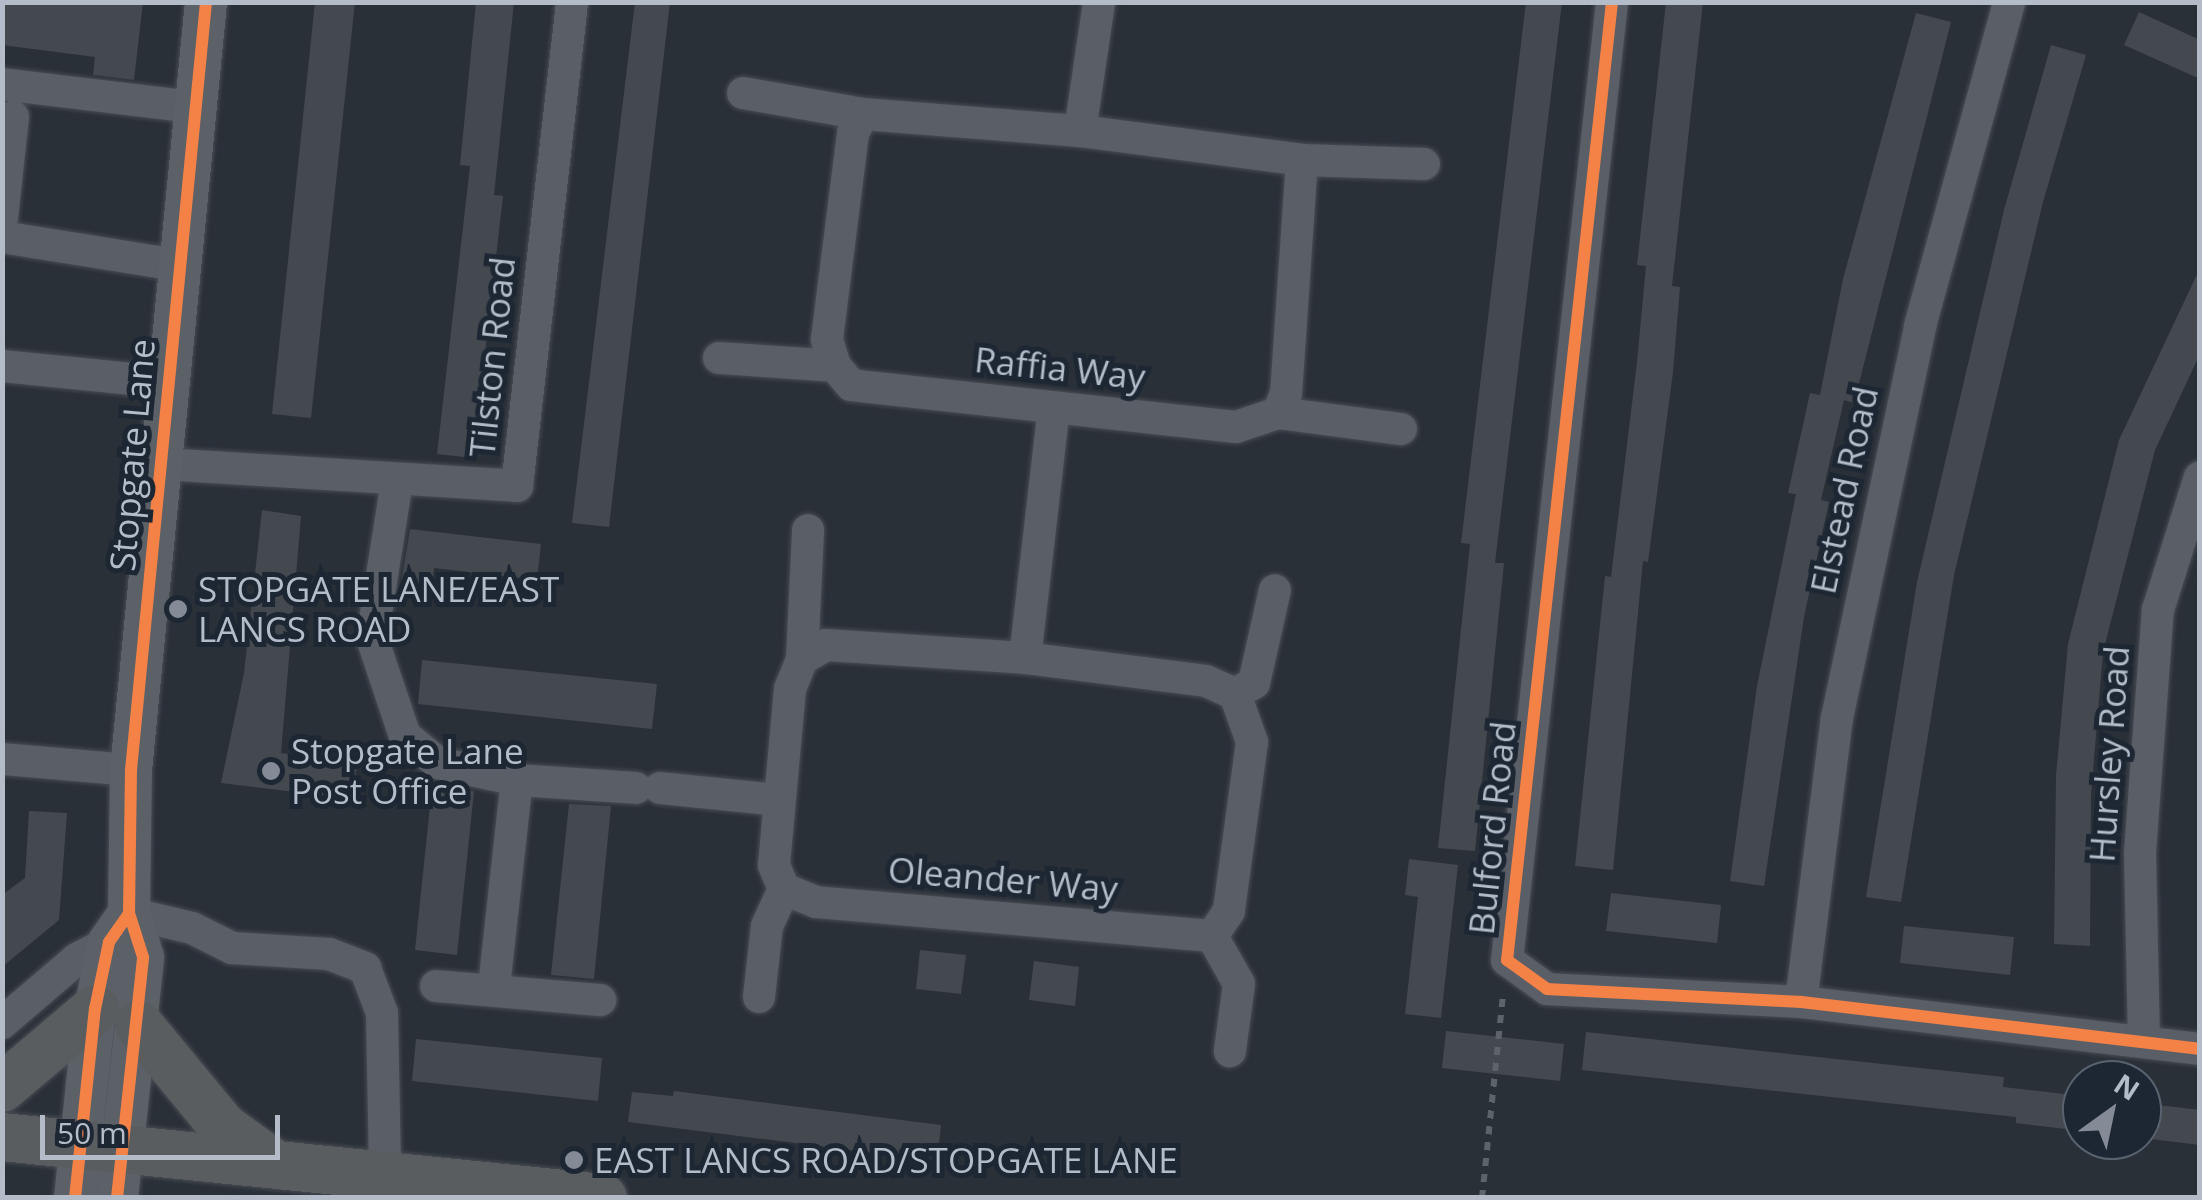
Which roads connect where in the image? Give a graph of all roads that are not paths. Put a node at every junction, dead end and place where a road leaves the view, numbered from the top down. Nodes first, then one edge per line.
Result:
1 (206, 2) edge
2 (572, 2) edge
3 (1098, 2) edge
4 (1612, 2) edge
5 (2009, 2) edge
6 (2, 84) edge
7 (743, 93) dead end
8 (193, 107) junction
9 (863, 114) junction
10 (13, 117) dead end
11 (1080, 131) junction
12 (1302, 160) junction
13 (1424, 164) dead end
14 (2, 218) edge
15 (2, 237) edge
16 (177, 265) junction
17 (719, 358) dead end
18 (2, 366) edge
19 (836, 366) junction
20 (171, 383) junction
21 (1054, 408) junction
22 (1278, 413) junction
23 (1401, 429) dead end
24 (162, 464) junction
25 (2200, 477) edge
26 (397, 481) junction
27 (808, 530) dead end
28 (1275, 590) dead end
29 (802, 658) junction
30 (1024, 658) junction
31 (1235, 694) junction
32 (2, 759) edge
33 (132, 770) junction
34 (517, 780) junction
35 (778, 800) junction
36 (784, 889) junction
37 (119, 928) junction
38 (1212, 936) junction
39 (436, 986) dead end
40 (494, 987) junction
41 (759, 997) dead end
42 (600, 1000) dead end
43 (1801, 1002) junction
44 (117, 1017) junction
45 (2, 1023) edge
46 (2144, 1042) junction
47 (2200, 1049) edge
48 (1230, 1052) dead end
49 (2, 1088) edge
50 (2, 1138) edge
51 (103, 1147) junction
52 (268, 1160) junction
53 (384, 1171) junction
54 (75, 1198) edge
55 (117, 1198) edge
56 (603, 1198) edge

1 - 8 main road, Stopgate Lane
2 - 26 street, Tilston Road
3 - 11 street
4 - 43 street, Bulford Road
5 - 43 street, Elstead Road
6 - 8 street
7 - 9 street
8 - 16 main road, Stopgate Lane
9 - 11 street
9 - 19 street
10 - 14 street
11 - 12 street
12 - 13 street
12 - 22 street
15 - 16 street
16 - 20 main road, Stopgate Lane
17 - 19 street
18 - 20 street
19 - 21 street, Raffia Way
20 - 24 main road, Stopgate Lane
21 - 22 street, Raffia Way
21 - 30 street
22 - 23 street
24 - 26 street, Tilston Road
24 - 33 main road, Stopgate Lane
25 - 46 street, Hursley Road
26 - 34 street
27 - 29 street
28 - 31 street
29 - 30 street
29 - 35 street
30 - 31 street
31 - 38 street
32 - 33 street
33 - 37 main road, Stopgate Lane
34 - 35 street
34 - 40 street
35 - 36 street
36 - 38 street, Oleander Way
36 - 41 street
37 - 44 main road, Stopgate Lane
37 - 45 street
37 - 53 street
38 - 48 street
39 - 40 street
40 - 42 street
43 - 46 street, Bulford Road
44 - 49 highway
44 - 51 main road, Stopgate Lane
44 - 52 highway
46 - 47 street, Bulford Road
50 - 51 highway
51 - 52 highway
51 - 54 main road, Stopgate Lane
51 - 55 main road, Stopgate Lane
52 - 53 highway
53 - 56 highway

